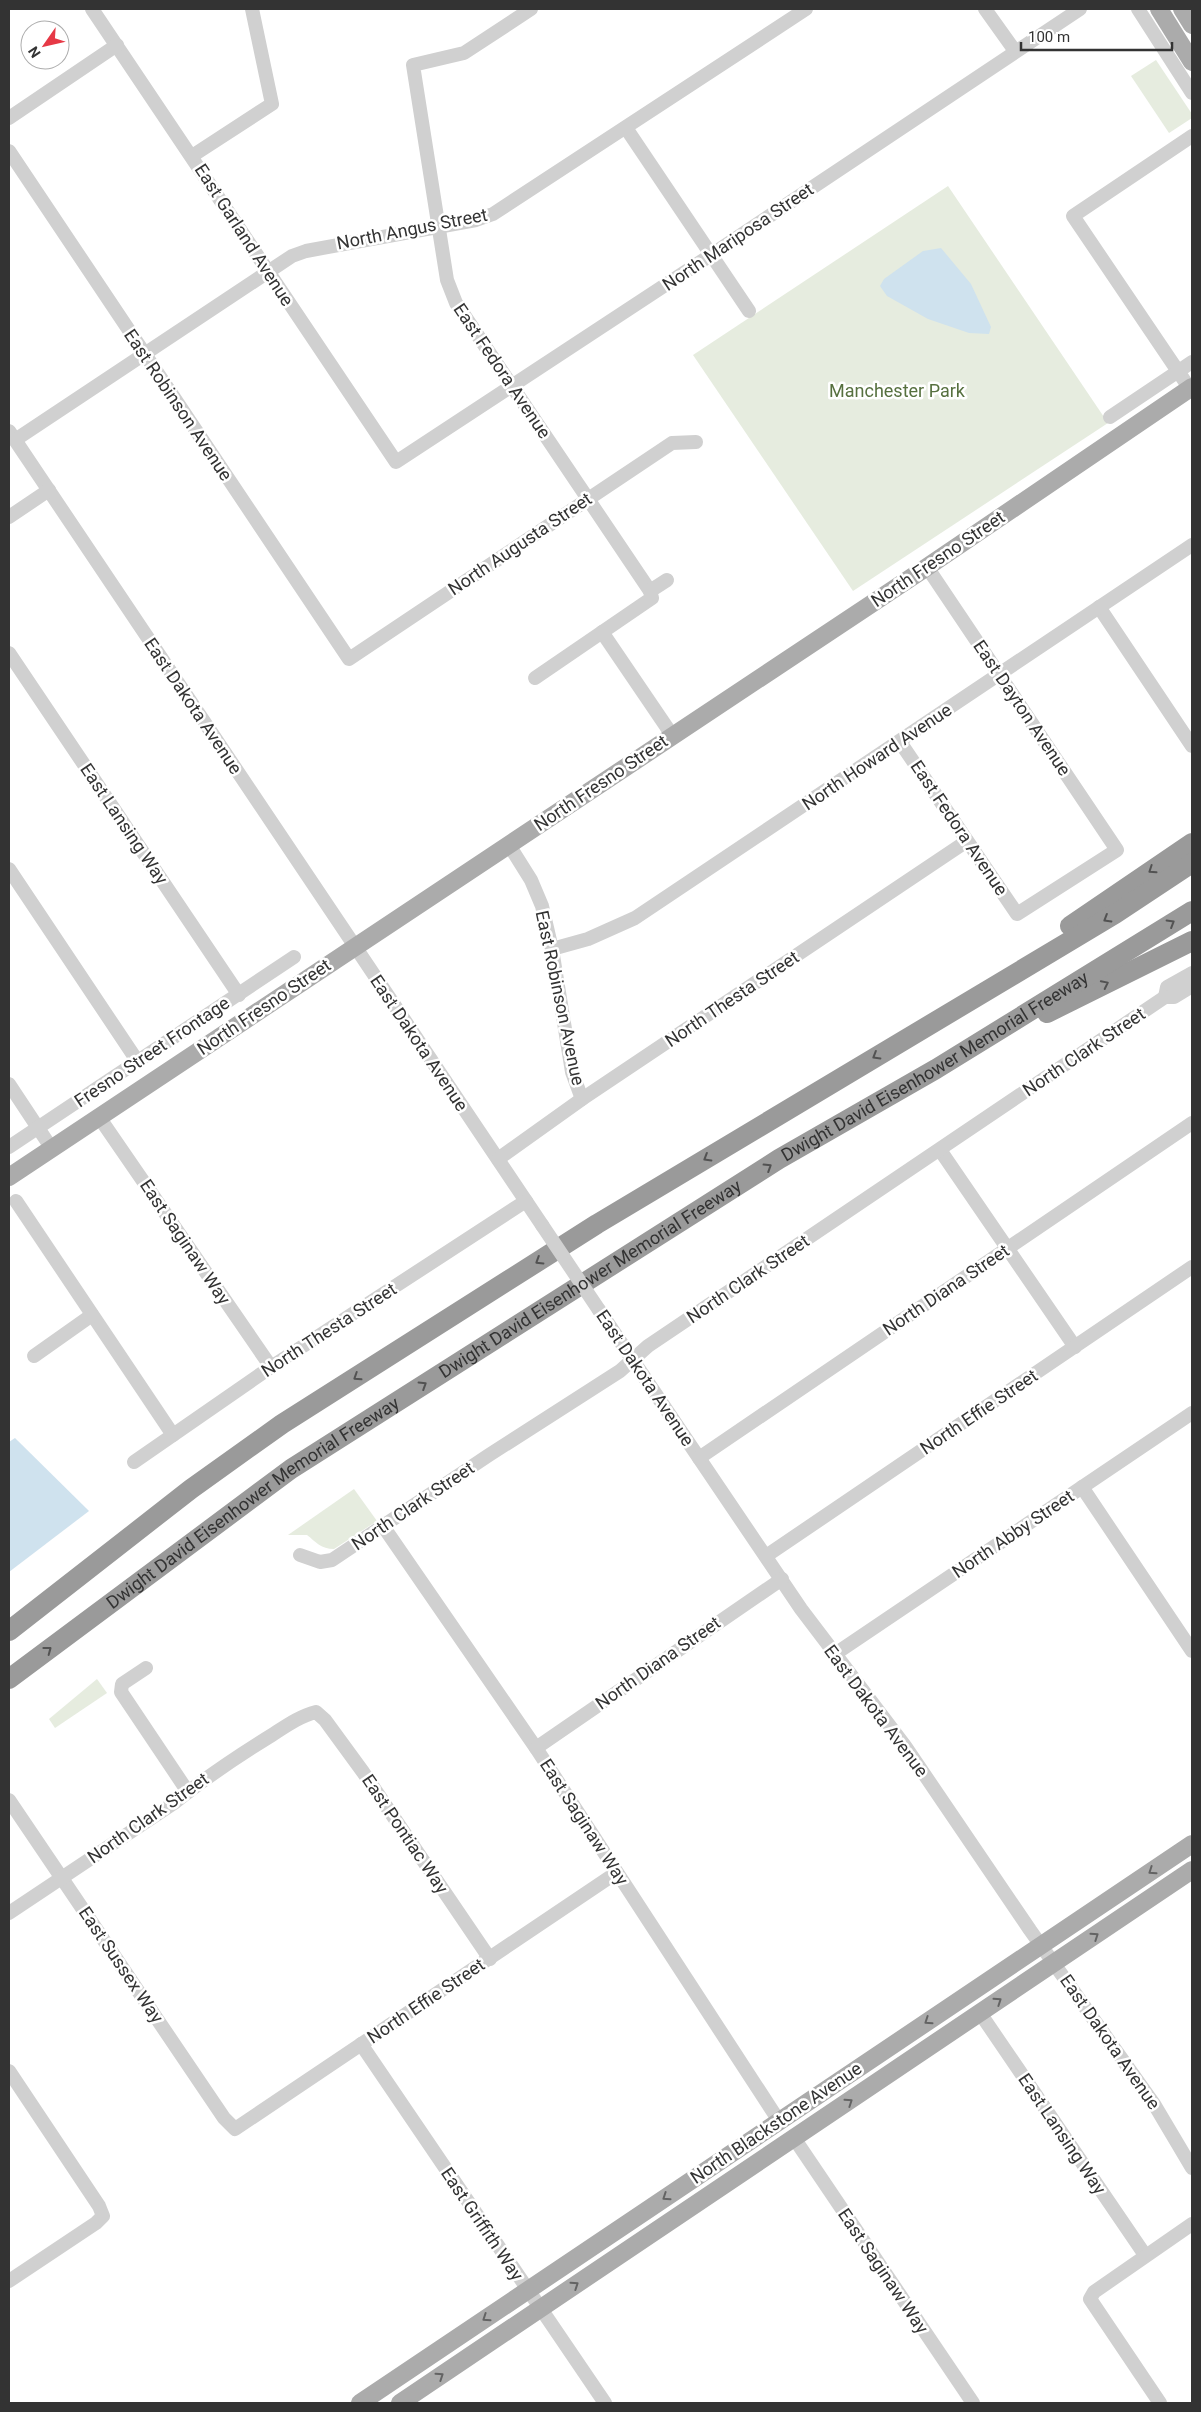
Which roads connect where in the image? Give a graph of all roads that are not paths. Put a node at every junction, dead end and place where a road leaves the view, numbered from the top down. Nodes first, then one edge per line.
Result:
1 (92, 9) edge
2 (252, 9) edge
3 (531, 9) edge
4 (806, 9) edge
5 (985, 9) edge
6 (1080, 9) edge
7 (1138, 9) edge
8 (1159, 9) edge
9 (1182, 9) edge
10 (791, 13) edge
11 (1192, 25) edge
12 (116, 45) junction
13 (1015, 52) junction
14 (1192, 62) edge
15 (1192, 93) edge
16 (9, 118) edge
17 (626, 128) junction
18 (1192, 136) edge
19 (9, 151) edge
20 (192, 156) junction
21 (438, 226) junction
22 (711, 255) junction
23 (268, 272) junction
24 (749, 311) dead end
25 (144, 354) junction
26 (1192, 362) edge
27 (1178, 371) junction
28 (512, 386) junction
29 (1191, 388) edge
30 (1110, 417) dead end
31 (12, 436) edge
32 (696, 442) dead end
33 (396, 462) joint
34 (49, 490) junction
35 (588, 499) junction
36 (9, 517) edge
37 (1192, 545) edge
38 (927, 567) junction
39 (667, 580) dead end
40 (650, 591) junction
41 (1099, 607) junction
42 (602, 632) junction
43 (9, 653) edge
44 (349, 659) joint
45 (1000, 674) junction
46 (535, 678) dead end
47 (672, 735) junction
48 (900, 742) junction
49 (1192, 746) edge
50 (967, 841) junction
51 (1192, 843) edge
52 (509, 844) junction
53 (1192, 864) edge
54 (9, 870) edge
55 (1192, 911) edge
56 (1017, 914) joint
57 (1192, 941) edge
58 (354, 947) junction
59 (552, 950) junction
60 (294, 957) dead end
61 (1192, 973) edge
62 (1192, 986) edge
63 (238, 995) junction
64 (1165, 997) junction
65 (918, 1031) junction
66 (138, 1062) junction
67 (936, 1069) junction
68 (9, 1084) edge
69 (582, 1099) junction
70 (100, 1117) junction
71 (1192, 1123) edge
72 (38, 1128) junction
73 (9, 1147) edge
74 (52, 1149) junction
75 (940, 1150) junction
76 (498, 1159) junction
77 (9, 1177) edge
78 (16, 1201) dead end
79 (526, 1201) junction
80 (1008, 1248) junction
81 (1190, 1274) edge
82 (92, 1315) junction
83 (1075, 1347) junction
84 (34, 1356) dead end
85 (632, 1360) junction
86 (271, 1367) junction
87 (1192, 1413) edge
88 (174, 1435) junction
89 (699, 1458) junction
90 (134, 1462) dead end
91 (1082, 1487) junction
92 (383, 1526) junction
93 (300, 1556) dead end
94 (766, 1556) junction
95 (782, 1579) junction
96 (34, 1611) junction
97 (9, 1626) edge
98 (9, 1631) edge
99 (1192, 1651) edge
100 (835, 1654) junction
101 (146, 1668) dead end
102 (9, 1679) edge
103 (316, 1712) joint
104 (536, 1748) junction
105 (188, 1792) junction
106 (9, 1800) edge
107 (1192, 1844) edge
108 (1192, 1870) edge
109 (616, 1873) junction
110 (62, 1877) junction
111 (9, 1913) edge
112 (1041, 1945) junction
113 (490, 1959) junction
114 (1055, 1963) junction
115 (980, 2013) junction
116 (361, 2044) junction
117 (9, 2071) edge
118 (828, 2088) junction
119 (779, 2122) junction
120 (235, 2129) joint
121 (794, 2138) junction
122 (1192, 2168) edge
123 (723, 2186) junction
124 (1192, 2224) edge
125 (1145, 2255) junction
126 (9, 2282) edge
127 (527, 2291) junction
128 (540, 2309) junction
129 (360, 2403) edge
130 (400, 2403) edge
131 (605, 2403) edge
132 (974, 2403) edge
133 (1160, 2403) edge

1 - 12 street, East Garland Avenue
2 - 20 street
3 - 21 street, East Fedora Avenue
4 - 10 street, North Angus Street
5 - 13 street
6 - 13 street, North Mariposa Street
7 - 15 street
8 - 14 main road
9 - 11 main road
10 - 17 street, North Angus Street
12 - 16 street
12 - 20 street, East Garland Avenue
13 - 22 street, North Mariposa Street
17 - 21 street, North Angus Street
17 - 22 street
18 - 27 street
19 - 25 street, East Robinson Avenue
20 - 23 street, East Garland Avenue
21 - 23 street, North Angus Street
21 - 28 street, East Fedora Avenue
22 - 24 street
22 - 28 street, North Mariposa Street
23 - 25 street, North Angus Street
23 - 33 street, East Garland Avenue
25 - 31 street, North Angus Street
25 - 44 street, East Robinson Avenue
26 - 27 street
27 - 29 street
27 - 30 street
28 - 33 street, North Mariposa Street
28 - 35 street, East Fedora Avenue
29 - 38 main road, North Fresno Street
31 - 34 street, East Dakota Avenue
32 - 35 street, North Augusta Street
34 - 36 street
34 - 58 street, East Dakota Avenue
35 - 40 street, East Fedora Avenue
35 - 44 street, North Augusta Street
37 - 41 street, North Howard Avenue
38 - 45 street, East Dayton Avenue
38 - 47 main road, North Fresno Street
39 - 40 street
40 - 42 street
41 - 45 street, North Howard Avenue
41 - 49 street
42 - 46 street
42 - 47 street
43 - 63 street, East Lansing Way
45 - 48 street, North Howard Avenue
45 - 56 street, East Dayton Avenue
47 - 52 main road, North Fresno Street
48 - 50 street, East Fedora Avenue
48 - 59 street, North Howard Avenue
50 - 56 street, East Fedora Avenue
50 - 69 street, North Thesta Street
51 -> 65 highway
52 - 58 main road, North Fresno Street
52 - 59 street, East Robinson Avenue
53 -> 65 highway
54 - 66 street
67 -> 55 highway, Dwight David Eisenhower Memorial Freeway
67 -> 57 highway
58 - 70 main road, North Fresno Street
58 - 76 street, East Dakota Avenue
59 - 69 street, East Robinson Avenue
60 - 63 street, Fresno Street Frontage
61 - 64 street, North Clark Street
62 - 64 street, North Clark Street
63 - 66 street, Fresno Street Frontage
64 - 75 street, North Clark Street
65 -> 96 highway
66 - 72 street, Fresno Street Frontage
102 -> 67 highway, Dwight David Eisenhower Memorial Freeway
68 - 72 street
69 - 76 street, North Thesta Street
70 - 74 main road, North Fresno Street
70 - 86 street, East Saginaw Way
71 - 80 street, North Diana Street
72 - 73 street, Fresno Street Frontage
72 - 74 street
74 - 77 main road, North Fresno Street
75 - 80 street
75 - 85 street, North Clark Street
76 - 79 street, East Dakota Avenue
78 - 82 street
79 - 85 street, East Dakota Avenue, bridge
79 - 86 street, North Thesta Street
80 - 83 street
80 - 89 street, North Diana Street
81 - 83 street, North Effie Street
82 - 84 street
82 - 88 street
83 - 94 street, North Effie Street
85 - 89 street, East Dakota Avenue
85 - 92 street, North Clark Street
86 - 88 street, North Thesta Street
87 - 91 street, North Abby Street
88 - 90 street, North Thesta Street
89 - 94 street, East Dakota Avenue
91 - 99 street
91 - 100 street, North Abby Street
92 - 93 street, North Clark Street
92 - 104 street, East Saginaw Way
94 - 95 street, East Dakota Avenue
95 - 100 street, East Dakota Avenue
95 - 104 street, North Diana Street
96 - 97 highway
96 - 98 highway
100 - 112 street, East Dakota Avenue
101 - 105 street
103 - 105 street, North Clark Street
103 - 113 street, East Pontiac Way
104 - 109 street, East Saginaw Way
105 - 110 street, North Clark Street
106 - 110 street, East Sussex Way
107 -> 112 main road, North Blackstone Avenue
114 -> 108 main road, North Blackstone Avenue
109 - 113 street, North Effie Street
109 - 119 street, East Saginaw Way
110 - 111 street, North Clark Street
110 - 120 street, East Sussex Way
112 - 114 street, East Dakota Avenue
112 -> 118 main road, North Blackstone Avenue
113 - 116 street, North Effie Street
115 -> 114 main road, North Blackstone Avenue
114 - 122 street, East Dakota Avenue
121 -> 115 main road, North Blackstone Avenue
115 - 125 street, East Lansing Way
116 - 120 street, North Effie Street
116 - 127 street, East Griffith Way
117 - 126 street
118 - 119 main road, North Blackstone Avenue
118 - 121 main road
119 - 123 main road
119 -> 127 main road, North Blackstone Avenue
121 - 123 main road, North Blackstone Avenue
121 - 132 street, East Saginaw Way
128 -> 123 main road, North Blackstone Avenue
124 - 125 street
125 - 133 street
127 - 128 street, East Griffith Way
127 -> 129 main road, North Blackstone Avenue
130 -> 128 main road, North Blackstone Avenue
128 - 131 street, East Griffith Way

